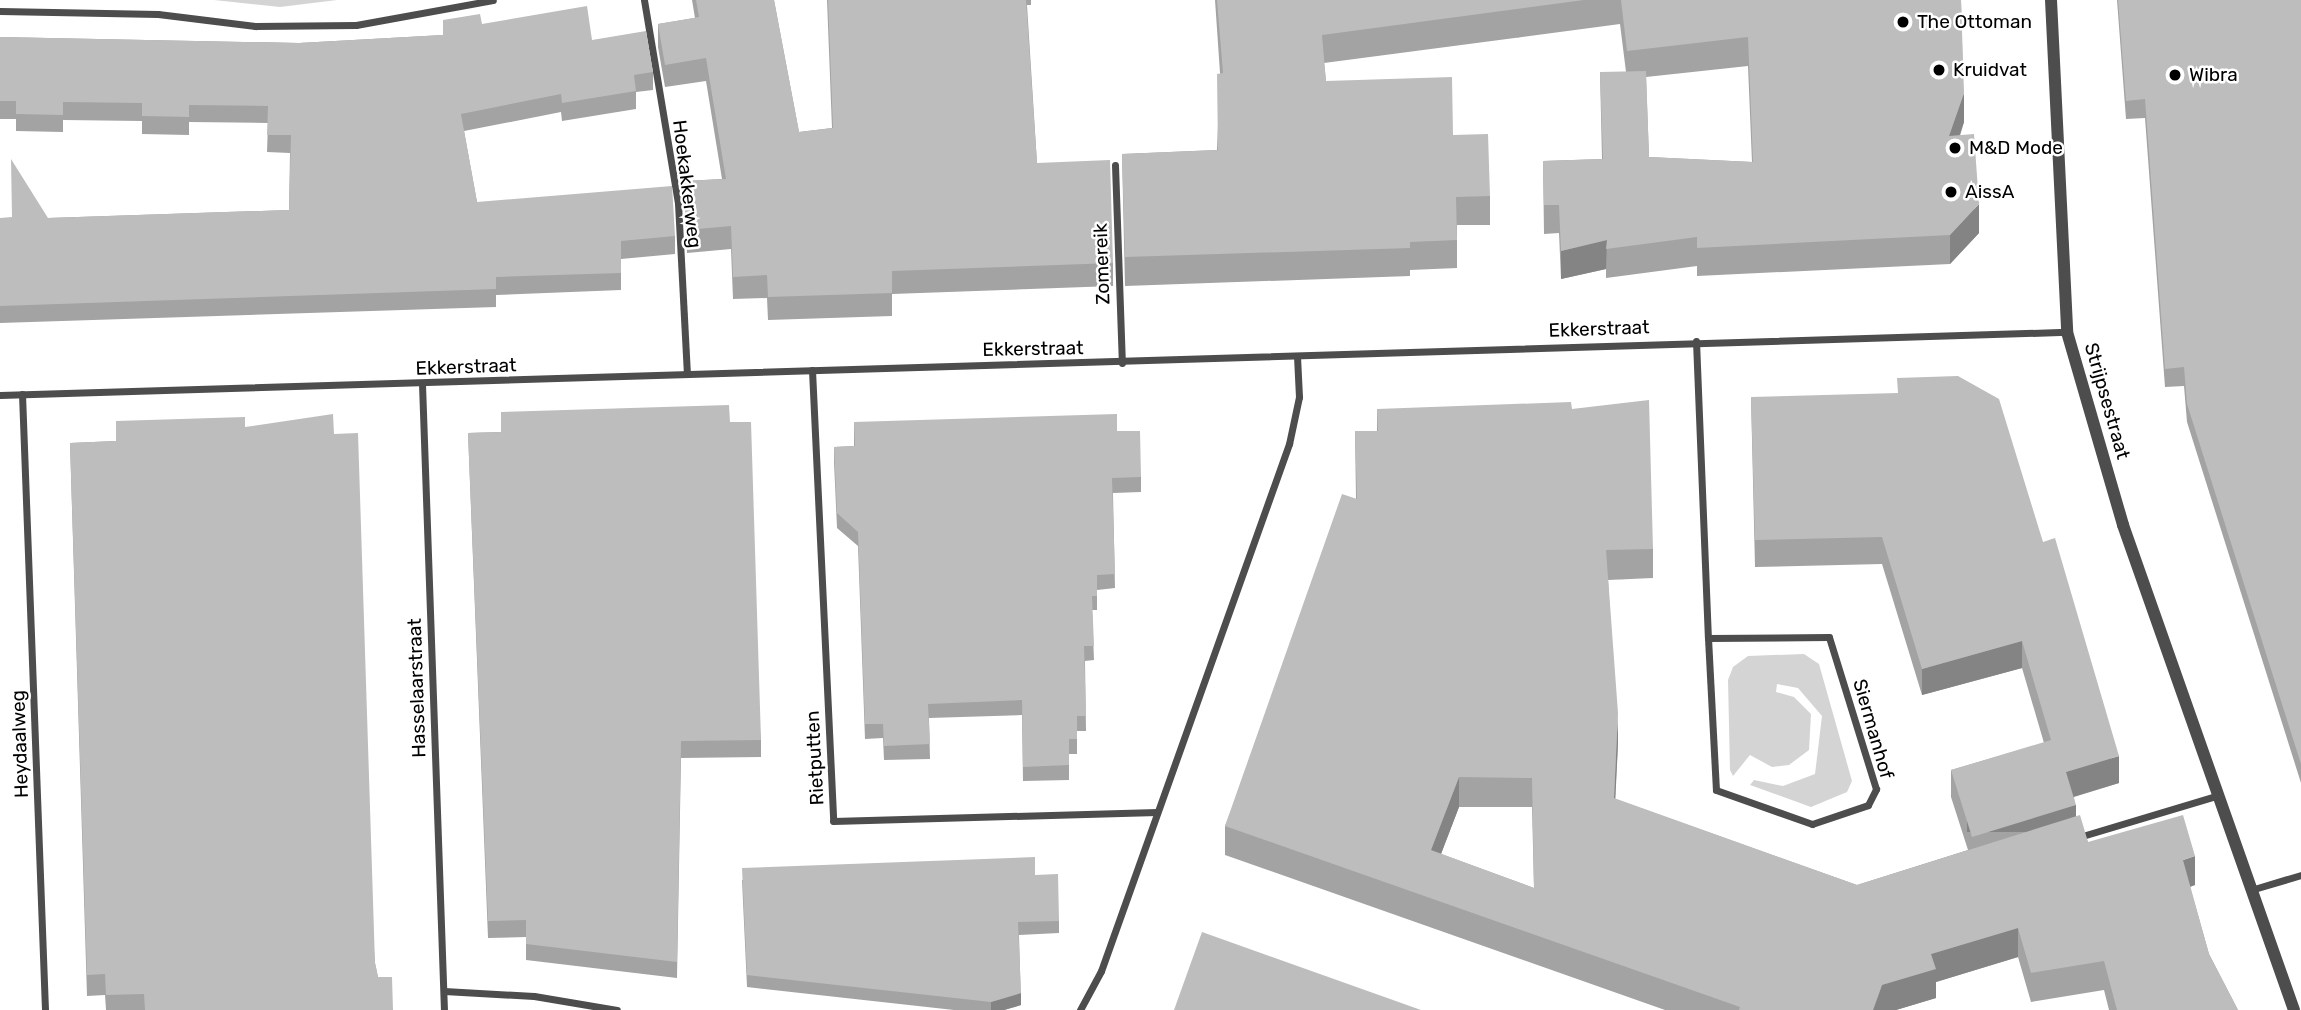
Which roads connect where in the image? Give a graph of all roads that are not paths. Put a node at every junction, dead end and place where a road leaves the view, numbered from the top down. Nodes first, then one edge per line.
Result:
1 (493, 0) edge
2 (644, 0) edge
3 (2052, 0) edge
4 (0, 11) edge
5 (1115, 165) dead end
6 (2067, 332) junction
7 (1696, 341) junction
8 (1297, 356) junction
9 (1122, 363) junction
10 (812, 370) junction
11 (687, 373) junction
12 (422, 384) junction
13 (22, 394) junction
14 (0, 395) edge
15 (1708, 638) junction
16 (2222, 794) junction
17 (1157, 812) junction
18 (2071, 840) edge
19 (2301, 875) edge
20 (2254, 889) junction
21 (444, 991) junction
22 (45, 1010) edge
23 (444, 1010) edge
24 (617, 1010) edge
25 (1080, 1010) edge
26 (2294, 1010) edge

1 - 4 street
2 - 11 street, Hoekakkerweg
3 - 6 street, Strijpsestraat
5 - 9 street, Zomereik
6 - 7 street, Ekkerstraat
6 - 16 street, Strijpsestraat
7 - 8 street, Ekkerstraat
7 - 15 street, Siermanhof
8 - 9 street, Ekkerstraat
8 - 17 street
9 - 10 street, Ekkerstraat
10 - 11 street, Ekkerstraat
10 - 17 street, Rietputten
11 - 12 street, Ekkerstraat
12 - 13 street, Ekkerstraat
12 - 21 street, Hasselaarstraat
13 - 14 street, Ekkerstraat
13 - 22 street, Heydaalweg
15 - 15 street, Siermanhof
16 - 18 street
16 - 20 street, Strijpsestraat
17 - 25 street
19 - 20 street
20 - 26 street, Strijpsestraat
21 - 23 street, Hasselaarstraat
21 - 24 street

